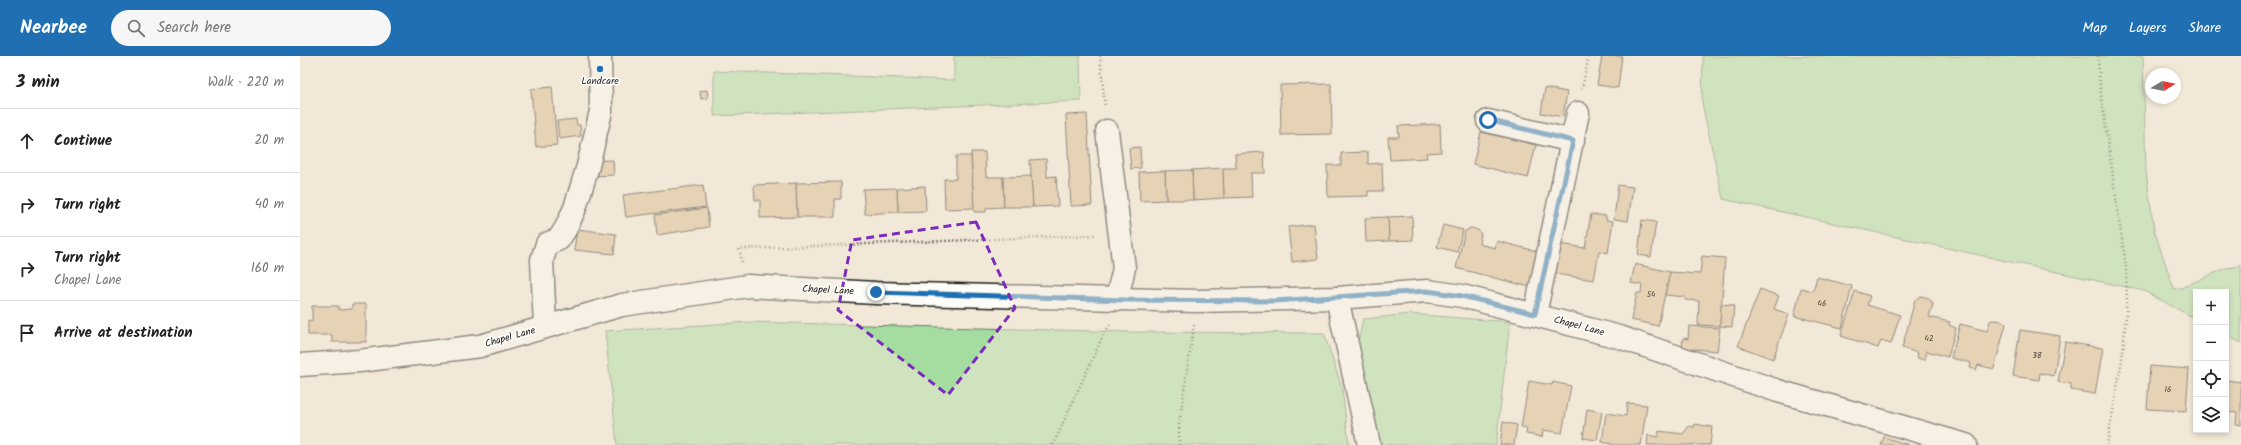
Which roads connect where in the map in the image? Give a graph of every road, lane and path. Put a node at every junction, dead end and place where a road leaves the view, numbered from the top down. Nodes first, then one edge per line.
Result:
1 (600, 56) edge
2 (1100, 56) edge
3 (1589, 56) edge
4 (2098, 56) edge
5 (1578, 113) joint
6 (1488, 120) dead end
7 (1107, 131) joint
8 (1573, 141) junction
9 (1101, 235) dead end
10 (739, 249) dead end
11 (1337, 298) junction
12 (1121, 299) junction
13 (1197, 301) junction
14 (1535, 314) junction
15 (545, 327) junction
16 (300, 365) edge
17 (1053, 445) edge
18 (1179, 445) edge
19 (1369, 445) edge
20 (1966, 445) edge
21 (2107, 445) edge

1 - 15 street
2 - 7 path
3 - 5 path
4 - 21 path
5 - 8 street
6 - 8 street
7 - 12 street
8 - 14 street
9 - 10 path
11 - 13 street, Chapel Lane
11 - 14 street, Chapel Lane
11 - 19 street
12 - 13 street, Chapel Lane
12 - 15 street, Chapel Lane
12 - 17 path
13 - 18 path
14 - 20 street, Chapel Lane
15 - 16 street, Chapel Lane

